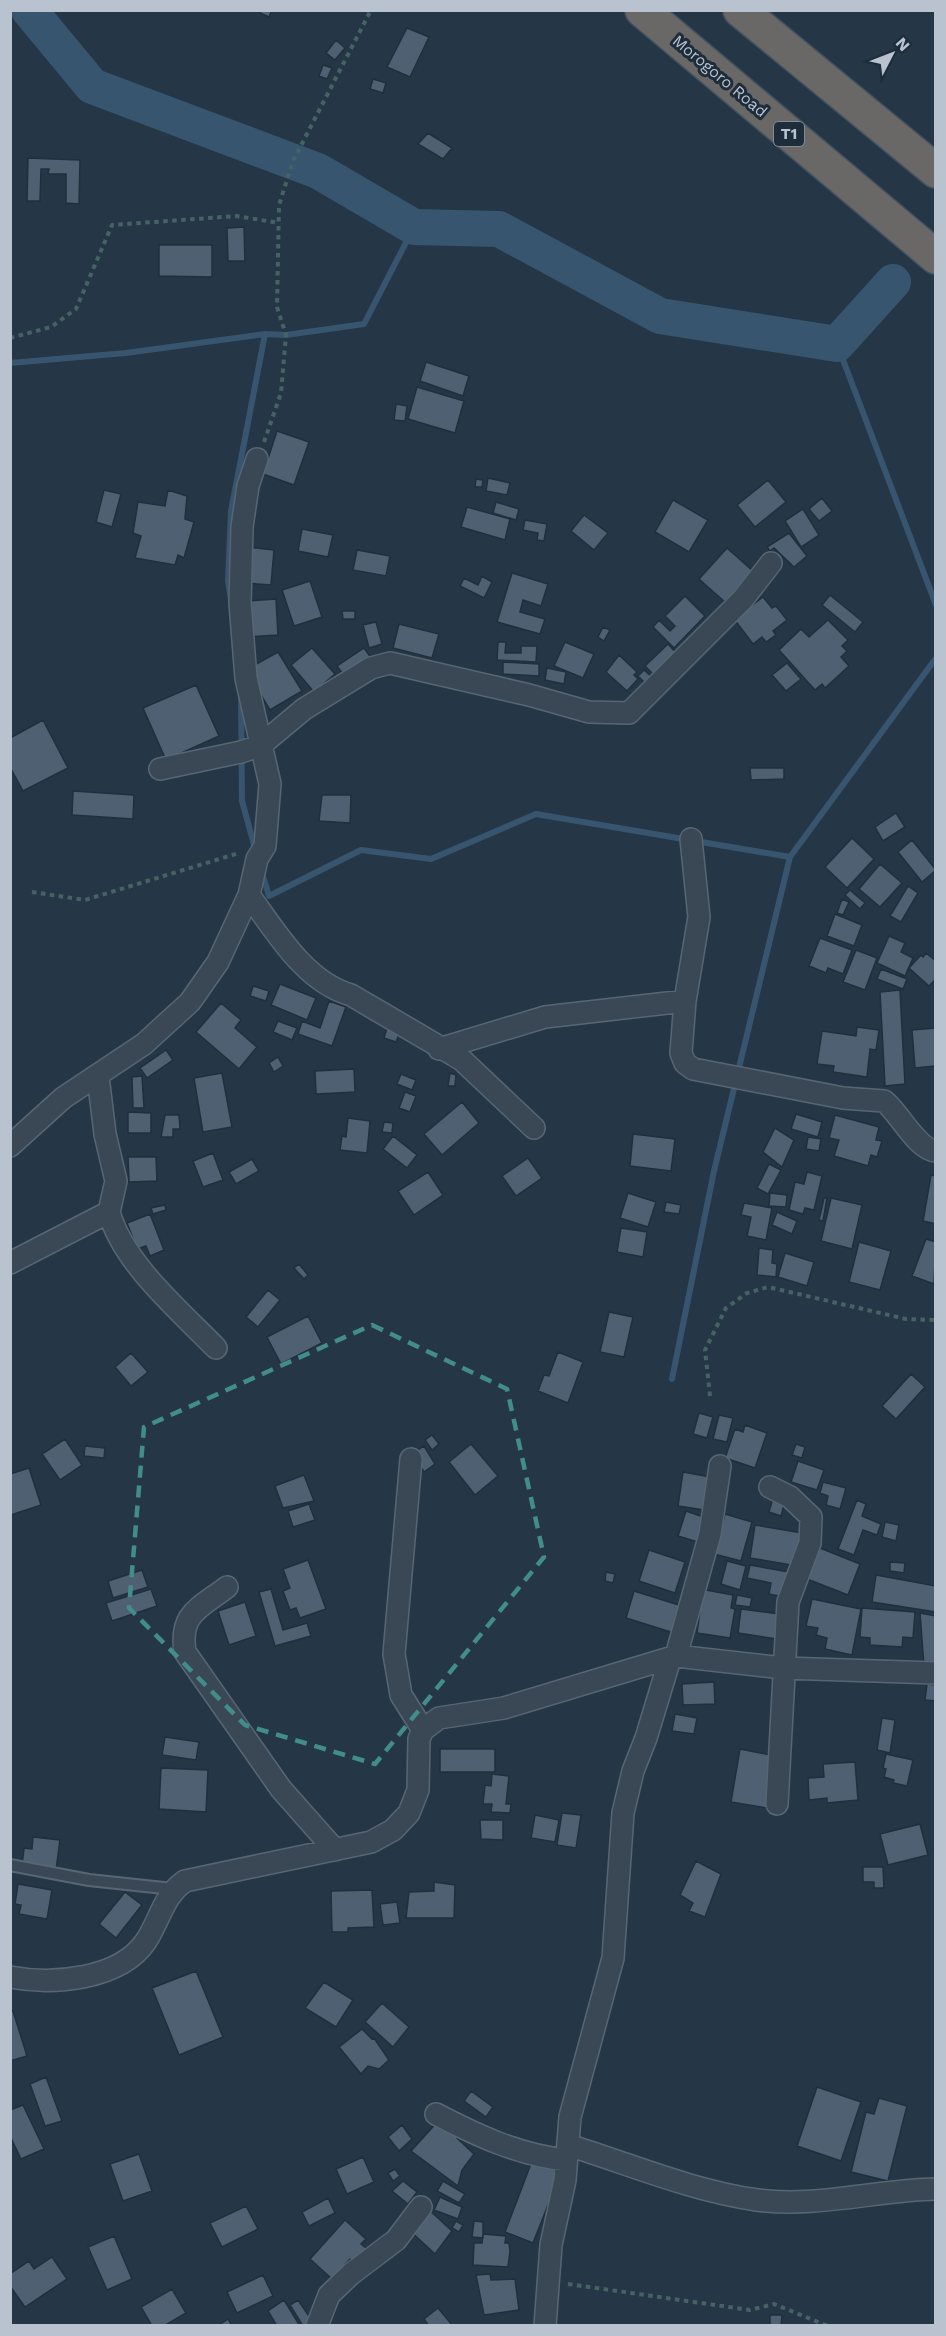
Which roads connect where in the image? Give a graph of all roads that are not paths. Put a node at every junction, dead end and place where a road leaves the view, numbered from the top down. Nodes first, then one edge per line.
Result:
1 (642, 10) edge
2 (740, 10) edge
3 (936, 171) edge
4 (936, 257) edge
5 (257, 459) road end
6 (771, 563) dead end
7 (261, 745) junction
8 (160, 769) dead end
9 (691, 839) dead end
10 (249, 895) junction
11 (685, 1001) junction
12 (439, 1048) junction
13 (98, 1076) junction
14 (534, 1128) dead end
15 (13, 1139) edge
16 (936, 1151) edge
17 (109, 1212) junction
18 (10, 1263) edge
19 (216, 1348) dead end
20 (411, 1459) dead end
21 (720, 1466) dead end
22 (770, 1487) dead end
23 (227, 1587) dead end
24 (673, 1657) junction
25 (783, 1668) junction
26 (936, 1673) edge
27 (423, 1730) junction
28 (777, 1804) dead end
29 (335, 1850) junction
30 (10, 1864) edge
31 (173, 1889) junction
32 (10, 1977) edge
33 (436, 2114) dead end
34 (567, 2152) junction
35 (936, 2189) edge
36 (421, 2206) dead end
37 (317, 2325) edge
38 (545, 2325) edge

1 - 4 highway, Morogoro Road / T1
2 - 3 highway
5 - 7 street
6 - 7 street
7 - 8 street
7 - 10 street
9 - 11 street
10 - 12 street
10 - 13 street
11 - 12 street
11 - 16 street
12 - 14 street
13 - 15 street
13 - 17 street
17 - 18 street
17 - 19 street
20 - 27 street
21 - 24 street
22 - 25 street
23 - 29 street
24 - 25 street
24 - 27 street
24 - 34 street
25 - 26 street
25 - 28 street
27 - 29 street
29 - 31 street
30 - 31 lane
31 - 32 street
33 - 34 street
34 - 35 street
34 - 38 street
36 - 37 street

